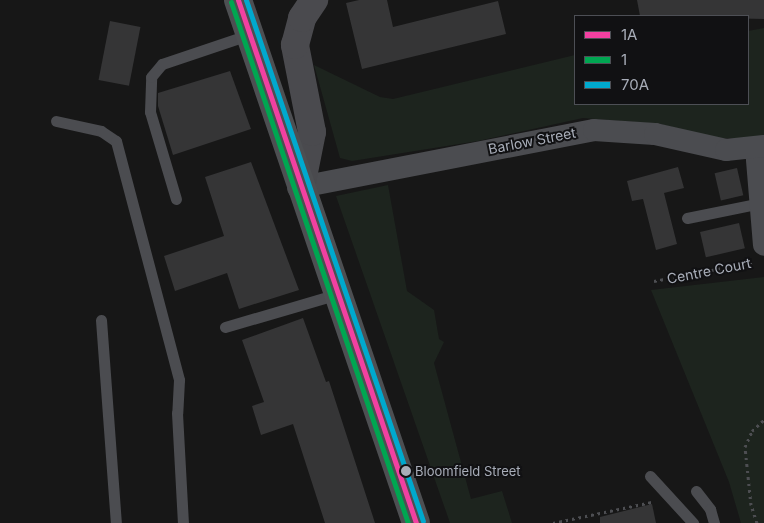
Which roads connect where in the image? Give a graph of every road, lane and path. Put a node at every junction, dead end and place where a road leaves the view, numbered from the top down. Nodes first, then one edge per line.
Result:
1 (238, 0) edge
2 (314, 0) edge
3 (252, 34) junction
4 (56, 121) dead end
5 (760, 147) edge
6 (301, 187) junction
7 (176, 199) dead end
8 (761, 203) junction
9 (687, 218) dead end
10 (764, 245) edge
11 (764, 260) edge
12 (654, 281) dead end
13 (339, 294) junction
14 (101, 320) dead end
15 (224, 327) dead end
16 (764, 420) edge
17 (650, 476) dead end
18 (696, 491) dead end
19 (670, 498) junction
20 (116, 523) edge
21 (183, 523) edge
22 (416, 523) edge
23 (552, 523) edge
24 (693, 523) edge
25 (714, 523) edge
26 (758, 523) edge

1 - 3 main road
2 - 6 street
3 - 6 main road
3 - 7 lane
4 - 21 lane
5 - 6 street, Barlow Street
5 - 8 street, Centre Court
6 - 13 main road
8 - 9 lane
8 - 10 street, Centre Court
11 - 12 path, Centre Court
13 - 15 lane
13 - 22 main road
14 - 20 lane
16 - 26 path
17 - 19 lane
18 - 25 lane
19 - 23 path
19 - 24 lane

